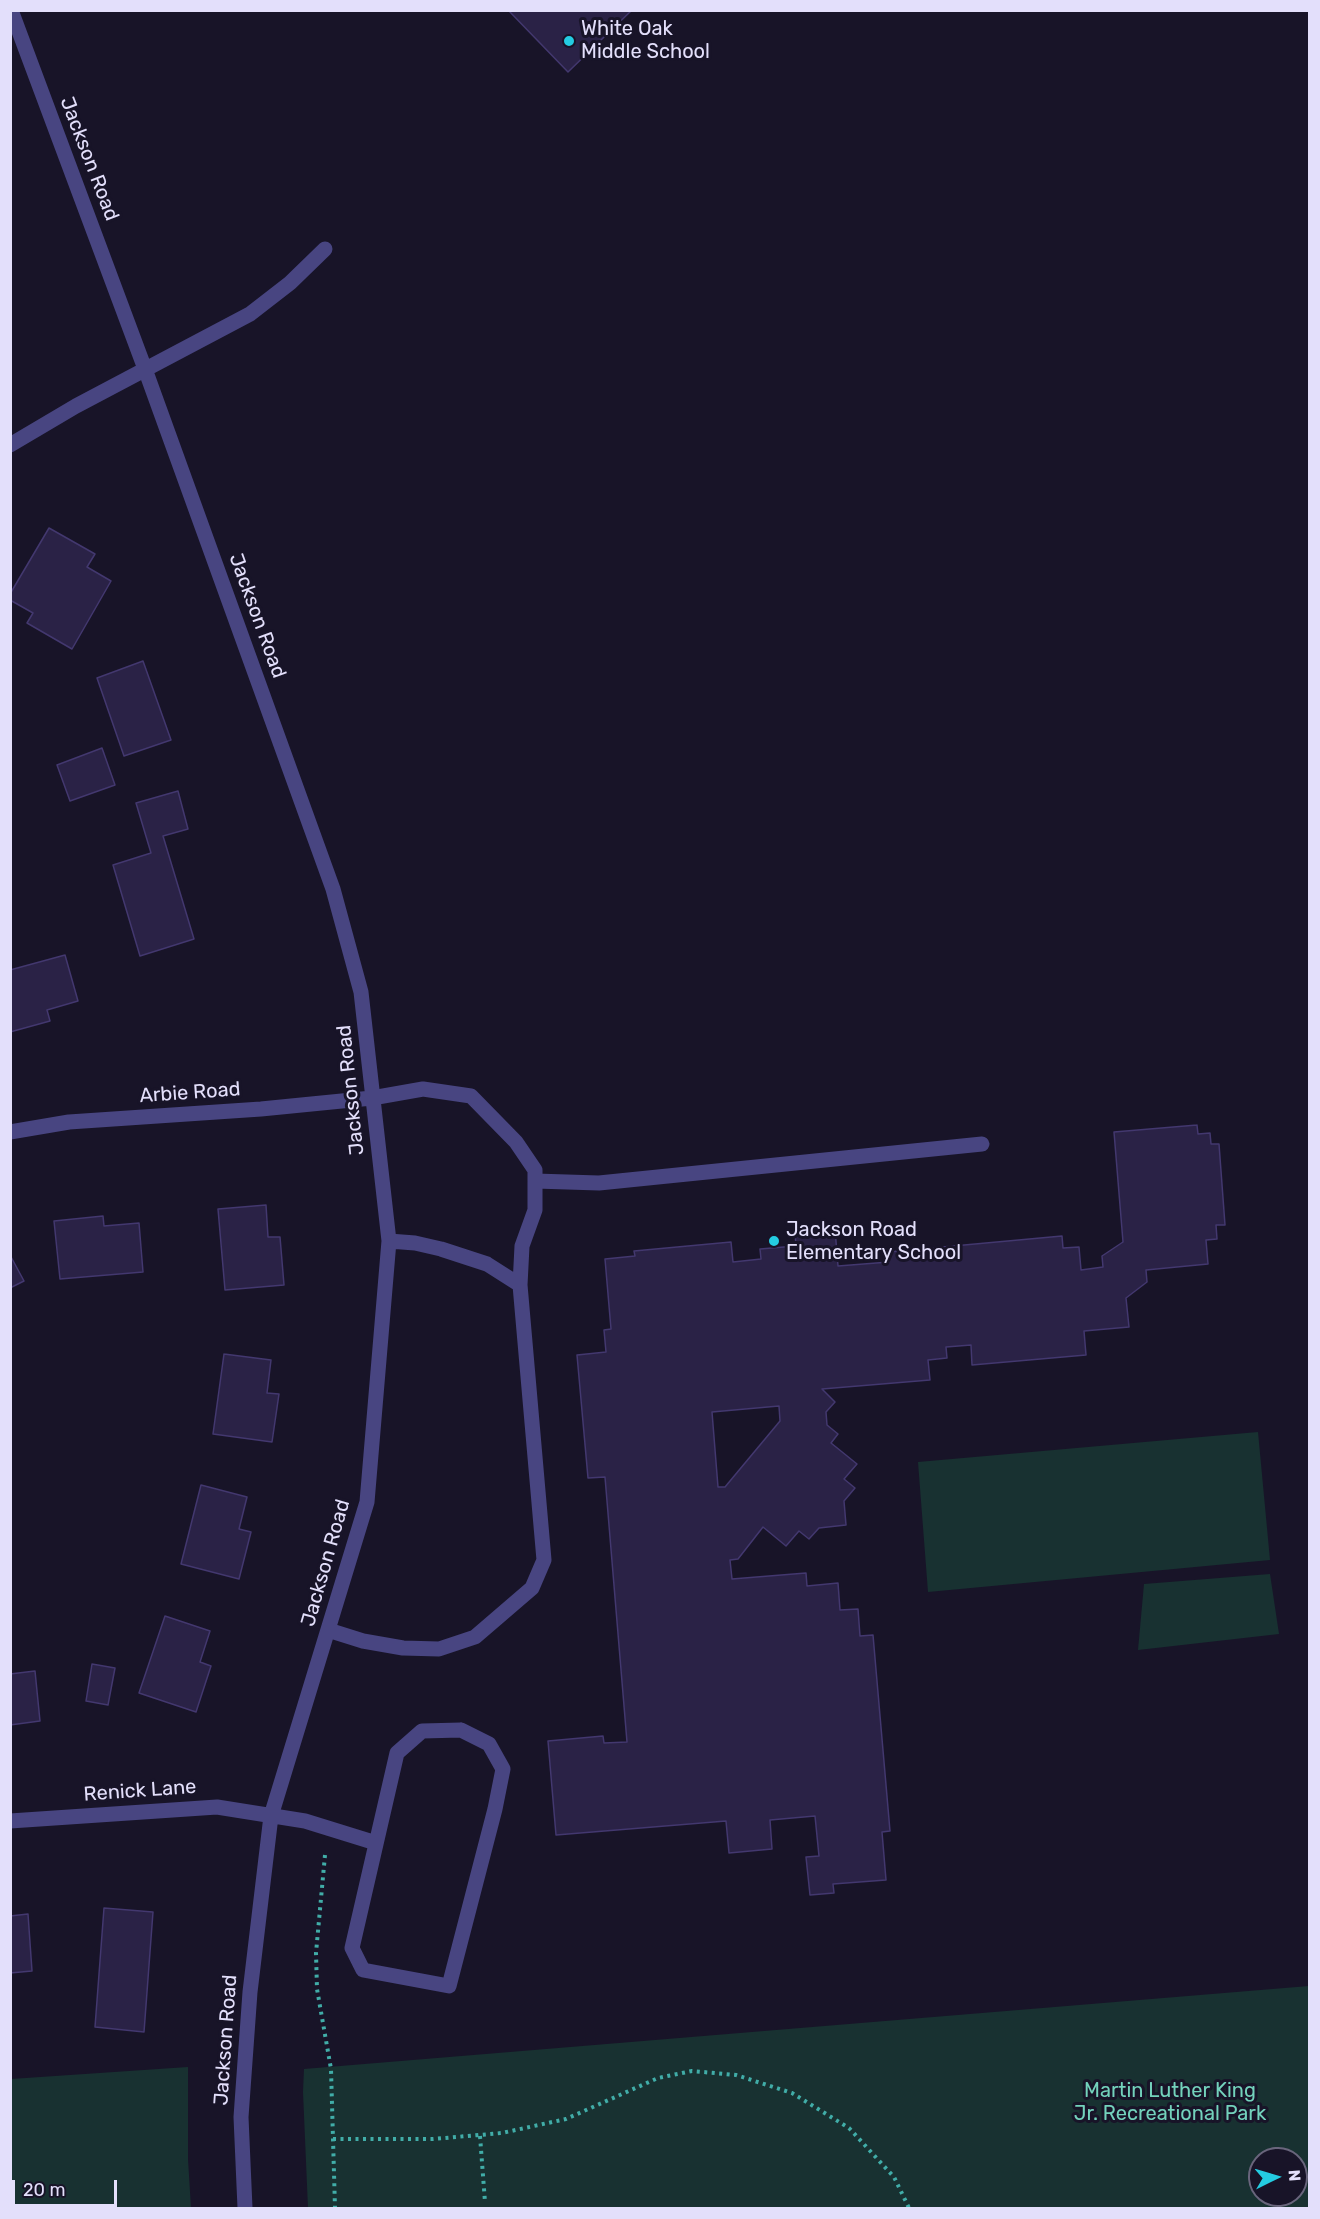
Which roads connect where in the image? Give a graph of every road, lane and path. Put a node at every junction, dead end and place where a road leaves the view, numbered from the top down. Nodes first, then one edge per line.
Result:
1 (11, 10) edge
2 (325, 249) dead end
3 (145, 369) junction
4 (10, 445) edge
5 (372, 1098) junction
6 (10, 1132) edge
7 (982, 1144) dead end
8 (535, 1181) junction
9 (389, 1241) junction
10 (520, 1285) junction
11 (328, 1630) junction
12 (271, 1816) junction
13 (10, 1821) edge
14 (326, 1827) junction
15 (376, 1843) junction
16 (480, 2136) junction
17 (333, 2139) junction
18 (485, 2202) dead end
19 (245, 2208) edge
20 (335, 2208) edge
21 (909, 2208) edge

1 - 3 street, Jackson Road
2 - 3 street
3 - 4 street
3 - 5 street, Jackson Road
5 - 6 street, Arbie Road
5 - 8 street, Arbie Road
5 - 9 street, Jackson Road
7 - 8 street
8 - 10 street
9 - 10 street
9 - 11 street, Jackson Road
10 - 11 street
11 - 12 street, Jackson Road
12 - 13 street, Renick Lane
12 - 14 street, Renick Lane
12 - 19 street, Jackson Road
14 - 15 street, Renick Lane
14 - 17 path
15 - 15 street
16 - 17 path
16 - 18 path
16 - 21 path
17 - 20 path

